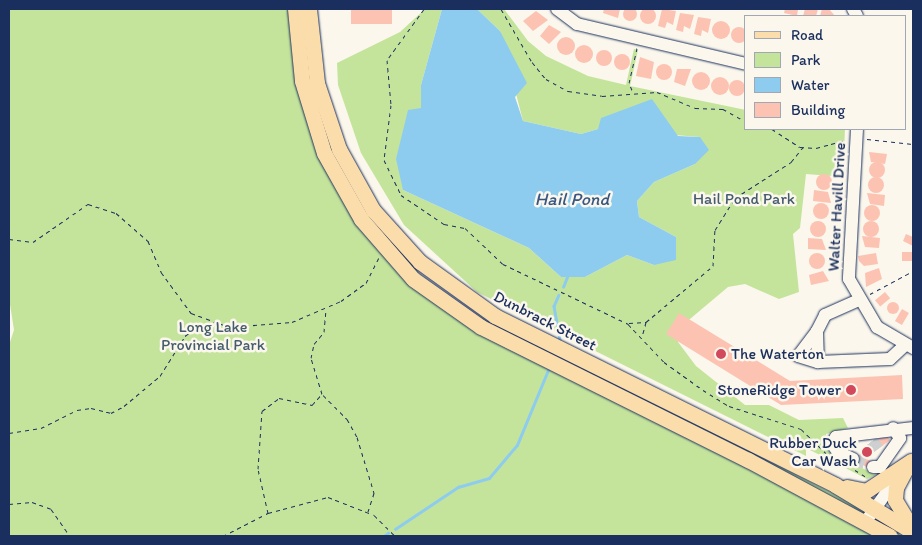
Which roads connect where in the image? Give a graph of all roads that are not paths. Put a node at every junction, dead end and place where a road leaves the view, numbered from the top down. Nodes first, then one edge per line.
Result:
1 (295, 9) edge
2 (309, 9) edge
3 (558, 9) edge
4 (744, 64) edge
5 (857, 134) edge
6 (859, 300) junction
7 (817, 331) junction
8 (909, 347) edge
9 (818, 362) junction
10 (893, 428) junction
11 (913, 428) edge
12 (875, 445) junction
13 (908, 462) edge
14 (851, 463) tunnel mouth
15 (873, 467) dead end
16 (834, 485) junction
17 (874, 506) junction
18 (866, 521) junction
19 (913, 528) edge
20 (913, 532) edge
21 (890, 536) edge

1 - 18 main road
2 - 16 main road, Dunbrack Street
3 - 4 street
5 - 6 street, Walter Havill Drive
6 - 7 street
6 - 8 street, Walter Havill Drive
7 - 9 street
7 - 9 street
8 - 9 street
10 - 11 street
10 - 12 street
10 - 12 street
12 - 13 street
12 - 14 street
12 - 15 street
13 - 16 main road
13 - 17 street
13 - 19 main road
16 - 17 main road, Dunbrack Street
17 - 18 street
17 - 20 main road, Dunbrack Street
18 - 21 main road

